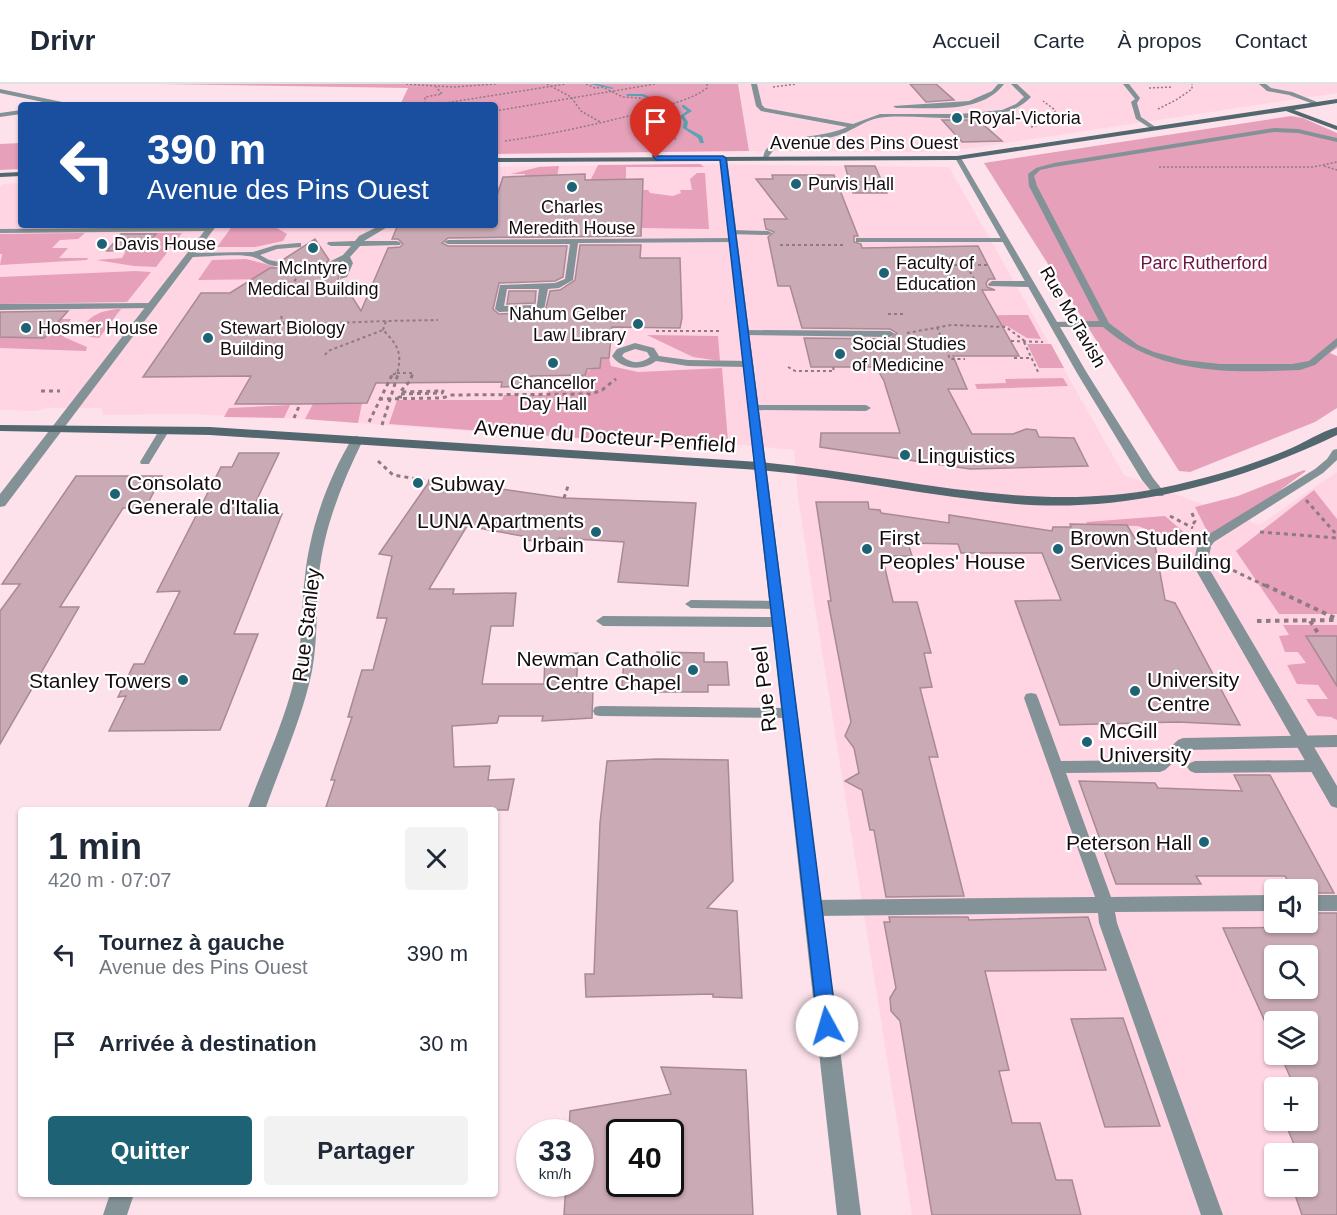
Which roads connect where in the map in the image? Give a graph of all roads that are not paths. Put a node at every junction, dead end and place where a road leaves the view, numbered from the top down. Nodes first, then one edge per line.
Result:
1 (754, 84) edge
2 (1001, 84) edge
3 (1014, 84) edge
4 (1262, 84) edge
5 (1128, 87) edge
6 (0, 91) edge
7 (52, 102) edge
8 (1337, 102) edge
9 (1319, 104) junction
10 (1288, 109) junction
11 (1326, 111) dead end
12 (18, 112) edge
13 (0, 115) edge
14 (855, 126) junction
15 (1337, 128) edge
16 (1155, 129) junction
17 (1337, 140) edge
18 (723, 158) junction
19 (766, 158) junction
20 (957, 158) junction
21 (498, 160) edge
22 (18, 174) edge
23 (0, 175) edge
24 (158, 228) edge
25 (210, 228) edge
26 (382, 228) edge
27 (0, 231) edge
28 (768, 233) dead end
29 (732, 236) junction
30 (859, 240) dead end
31 (1005, 240) junction
32 (574, 241) junction
33 (448, 242) dead end
34 (397, 243) dead end
35 (298, 244) dead end
36 (331, 244) dead end
37 (357, 244) junction
38 (254, 254) junction
39 (190, 255) junction
40 (346, 257) junction
41 (331, 263) dead end
42 (276, 264) dead end
43 (343, 277) dead end
44 (992, 284) dead end
45 (1030, 284) junction
46 (544, 286) junction
47 (151, 305) junction
48 (0, 307) edge
49 (1105, 324) junction
50 (1055, 325) junction
51 (744, 333) junction
52 (890, 334) dead end
53 (1337, 341) edge
54 (654, 358) dead end
55 (748, 364) junction
56 (753, 408) junction
57 (866, 408) dead end
58 (0, 428) edge
59 (56, 430) junction
60 (164, 431) junction
61 (1337, 431) edge
62 (357, 440) junction
63 (1337, 452) edge
64 (145, 462) dead end
65 (759, 466) junction
66 (1159, 493) junction
67 (0, 503) edge
68 (1203, 551) joint
69 (691, 604) dead end
70 (778, 614) junction
71 (612, 617) dead end
72 (1031, 698) dead end
73 (600, 711) dead end
74 (790, 713) junction
75 (1337, 741) edge
76 (1303, 742) junction
77 (1317, 766) junction
78 (1056, 767) junction
79 (1195, 767) dead end
80 (1337, 801) edge
81 (257, 807) edge
82 (1105, 903) junction
83 (1264, 903) edge
84 (1318, 903) edge
85 (1337, 903) edge
86 (814, 908) junction
87 (121, 1197) edge
88 (115, 1215) edge
89 (849, 1215) edge
90 (1212, 1215) edge

1 - 14 lane
2 - 14 lane
3 - 14 lane
4 - 9 lane
5 - 16 lane
6 - 7 street
8 - 9 main road, Avenue des Pins Ouest
9 - 10 main road, Avenue des Pins Ouest
9 - 11 main road
10 - 15 main road
10 - 16 main road, Avenue des Pins Ouest
12 - 13 street
14 - 19 lane
16 - 20 main road, Avenue des Pins Ouest
17 - 49 lane
18 - 19 main road, Avenue des Pins Ouest
18 - 21 main road, Avenue des Pins Ouest
18 - 29 street, Rue Peel
19 - 20 main road, Avenue des Pins Ouest
20 - 31 street, Rue McTavish
22 - 23 main road
24 - 27 lane
25 - 39 street
26 - 37 lane
28 - 29 lane
29 - 32 lane
29 - 51 street, Rue Peel
30 - 31 lane
31 - 45 street, Rue McTavish
32 - 33 lane
32 - 46 lane
34 - 37 lane
35 - 38 lane
36 - 37 lane
37 - 40 lane
38 - 39 lane
38 - 42 lane
39 - 47 street
40 - 41 lane
40 - 43 lane
44 - 45 lane
45 - 50 street, Rue McTavish
46 - 46 lane
47 - 48 lane
47 - 59 street
49 - 50 lane
49 - 53 lane
50 - 66 street, Rue McTavish
51 - 52 lane
51 - 55 street, Rue Peel
54 - 55 lane
55 - 56 street, Rue Peel
56 - 57 lane
56 - 65 street, Rue Peel
58 - 59 main road, Avenue du Docteur-Penfield
59 - 60 main road, Avenue du Docteur-Penfield
59 - 67 street
60 - 62 main road, Avenue du Docteur-Penfield
60 - 64 lane
61 - 66 main road, Avenue du Docteur-Penfield
62 - 65 main road, Avenue du Docteur-Penfield
62 - 81 street, Rue Stanley
63 - 68 lane
65 - 66 main road, Avenue du Docteur-Penfield
65 - 70 street, Rue Peel
68 - 76 street
69 - 70 lane
70 - 71 lane
70 - 74 street, Rue Peel
72 - 78 lane
73 - 74 lane
74 - 86 street, Rue Peel
75 - 76 lane
76 - 77 street
76 - 78 lane
77 - 79 lane
77 - 80 street
78 - 82 lane
82 - 83 lane
82 - 86 lane
82 - 90 lane
84 - 85 lane
86 - 89 street, Rue Peel
87 - 88 street

